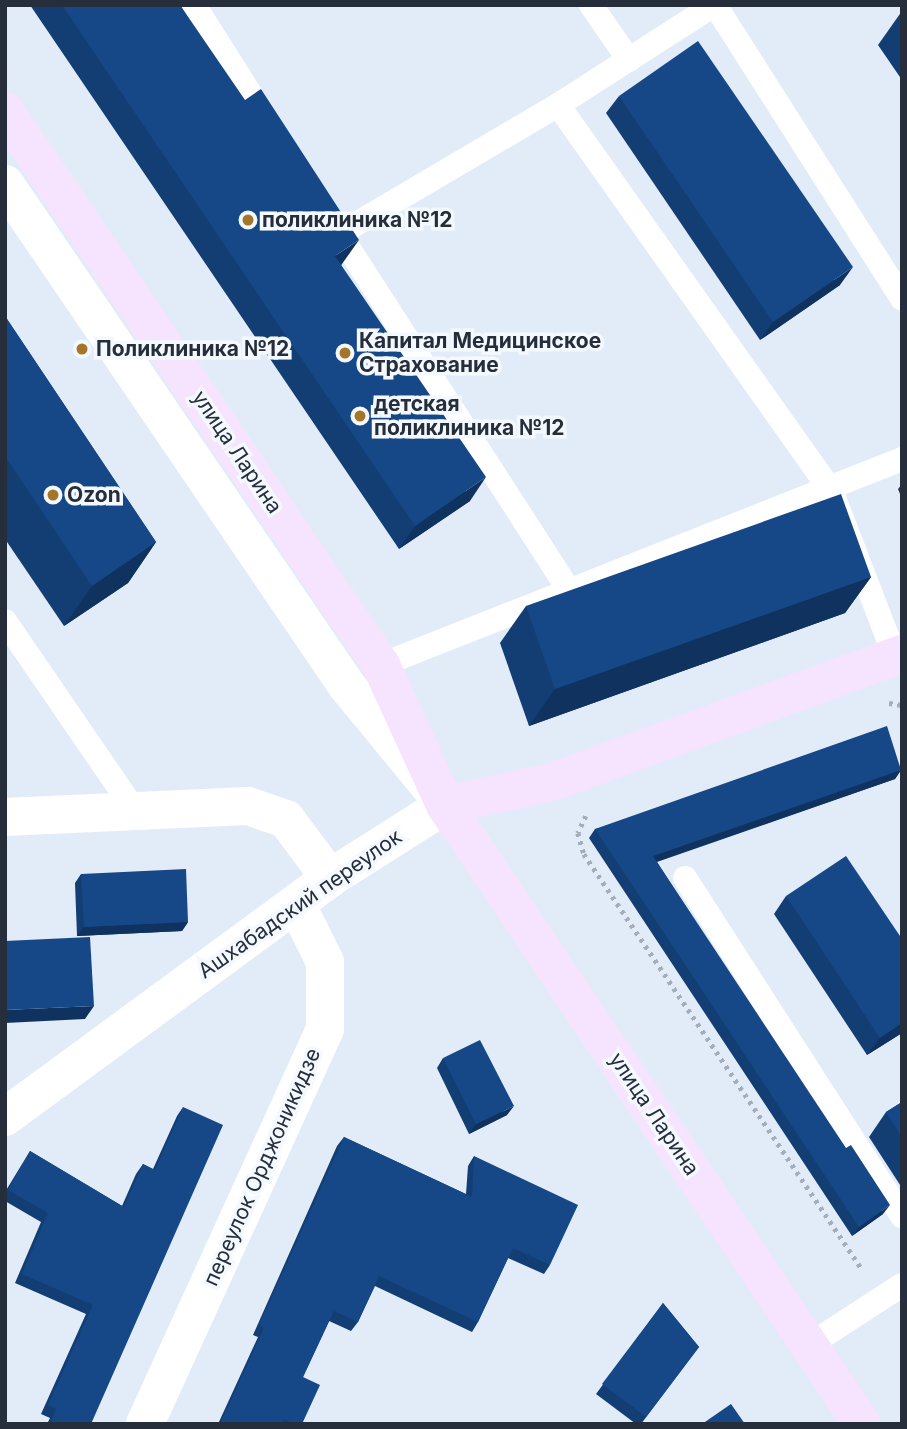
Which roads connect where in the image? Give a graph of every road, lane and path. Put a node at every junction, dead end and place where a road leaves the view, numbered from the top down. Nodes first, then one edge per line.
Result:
1 (194, 5) edge
2 (591, 5) edge
3 (714, 5) edge
4 (629, 60) junction
5 (558, 106) junction
6 (5, 111) edge
7 (281, 142) edge
8 (5, 184) edge
9 (318, 200) edge
10 (339, 234) junction
11 (902, 299) edge
12 (902, 458) edge
13 (831, 489) junction
14 (568, 589) junction
15 (5, 621) edge
16 (898, 656) edge
17 (382, 665) junction
18 (444, 805) junction
19 (133, 808) junction
20 (5, 817) edge
21 (330, 878) junction
22 (685, 878) dead end
23 (297, 905) junction
24 (5, 1117) edge
25 (902, 1216) edge
26 (902, 1285) edge
27 (811, 1344) junction
28 (145, 1424) edge
29 (862, 1424) edge

1 - 7 lane
2 - 4 lane
3 - 4 lane
3 - 11 lane
4 - 5 lane
5 - 10 lane
5 - 13 lane
6 - 17 main road, улица Ларина
8 - 18 street, улица Ларина
9 - 10 lane
10 - 14 lane
12 - 13 lane
13 - 14 lane
13 - 16 lane
14 - 17 lane
15 - 19 lane
16 - 18 main road, Ашхабадский переулок
17 - 18 main road, улица Ларина
18 - 21 street, Ашхабадский переулок
18 - 27 main road, улица Ларина
19 - 20 street
19 - 21 street
21 - 23 street, Ашхабадский переулок
22 - 25 lane
23 - 24 street, Ашхабадский переулок
23 - 28 street, переулок Орджоникидзе
26 - 27 lane
27 - 29 main road, улица Ларина

